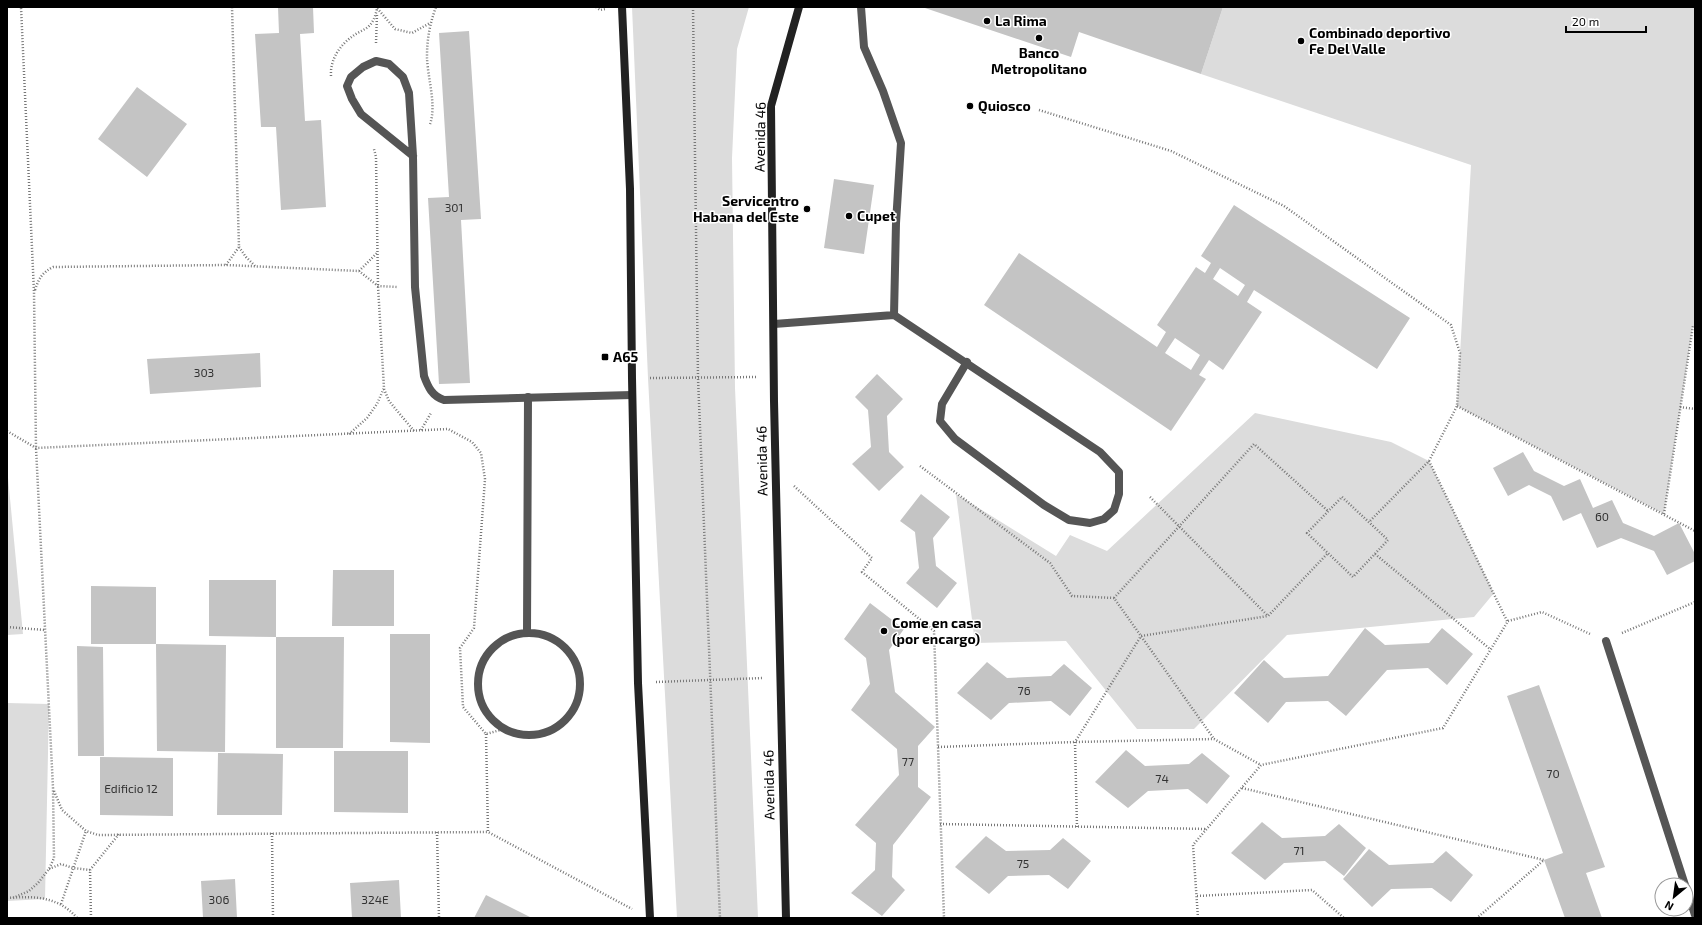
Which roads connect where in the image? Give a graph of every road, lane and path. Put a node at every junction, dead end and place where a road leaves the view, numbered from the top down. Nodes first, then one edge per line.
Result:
1 (21, 7) edge
2 (232, 7) edge
3 (436, 7) edge
4 (622, 7) edge
5 (693, 7) edge
6 (799, 7) edge
7 (861, 7) edge
8 (377, 8) edge
9 (430, 23) junction
10 (376, 61) junction
11 (331, 78) dead end
12 (1040, 110) dead end
13 (411, 132) junction
14 (372, 142) dead end
15 (413, 156) junction
16 (239, 247) junction
17 (377, 252) junction
18 (226, 265) junction
19 (255, 266) junction
20 (359, 271) junction
21 (378, 286) junction
22 (415, 287) junction
23 (34, 292) junction
24 (894, 315) junction
25 (774, 324) junction
26 (1695, 326) edge
27 (967, 362) junction
28 (774, 377) junction
29 (632, 378) junction
30 (698, 378) junction
31 (384, 388) junction
32 (632, 395) junction
33 (528, 398) junction
34 (1457, 406) junction
35 (1680, 407) junction
36 (1695, 409) edge
37 (7, 431) edge
38 (414, 431) junction
39 (349, 434) junction
40 (36, 448) junction
41 (1429, 461) junction
42 (920, 466) dead end
43 (775, 468) junction
44 (1150, 497) dead end
45 (1328, 511) junction
46 (1664, 514) junction
47 (1369, 522) junction
48 (1179, 526) junction
49 (1695, 531) edge
50 (1328, 553) junction
51 (1375, 554) junction
52 (1114, 598) junction
53 (1695, 602) edge
54 (1268, 616) junction
55 (1508, 621) junction
56 (7, 627) edge
57 (45, 630) junction
58 (528, 632) junction
59 (1141, 636) junction
60 (1606, 641) junction
61 (1490, 649) junction
62 (780, 678) junction
63 (710, 681) junction
64 (638, 683) junction
65 (504, 729) junction
66 (486, 734) junction
67 (1214, 739) junction
68 (1075, 742) junction
69 (938, 747) junction
70 (1261, 765) junction
71 (53, 788) junction
72 (1242, 788) junction
73 (940, 824) junction
74 (1077, 827) junction
75 (1207, 829) junction
76 (86, 831) junction
77 (437, 832) junction
78 (488, 832) junction
79 (272, 833) junction
80 (119, 834) junction
81 (73, 868) junction
82 (49, 869) junction
83 (90, 870) junction
84 (1683, 877) edge
85 (1198, 896) junction
86 (7, 898) edge
87 (14, 898) junction
88 (61, 904) junction
89 (635, 910) dead end
90 (77, 918) edge
91 (91, 918) edge
92 (273, 918) edge
93 (439, 918) edge
94 (650, 918) edge
95 (720, 918) edge
96 (786, 918) edge
97 (944, 918) edge
98 (1198, 918) edge
99 (1344, 918) edge
100 (1477, 918) edge

1 - 23 path
2 - 16 path
3 - 9 path
4 - 29 street
5 - 30 path
6 - 25 street, Avenida 46
7 - 24 street
8 - 9 path
8 - 10 path
8 - 11 path
9 - 13 path
10 - 13 street
10 - 15 street
12 - 34 path
13 - 15 street
14 - 17 path
15 - 22 street
16 - 18 path
16 - 19 path
17 - 20 path
17 - 21 path
18 - 19 path
18 - 23 path
19 - 20 path
20 - 21 path
21 - 22 path
21 - 31 path
22 - 33 street
23 - 40 path
24 - 25 street
24 - 27 street
25 - 28 street, Avenida 46
26 - 35 path
27 - 27 street
28 - 30 path
28 - 43 street, Avenida 46
29 - 30 path
29 - 32 street
30 - 63 path
31 - 38 path
31 - 39 path
32 - 33 street
32 - 64 street
33 - 58 street
34 - 41 path
34 - 46 path
35 - 36 path
35 - 46 path
37 - 40 path
38 - 39 path
38 - 66 path
39 - 40 path
40 - 57 path
41 - 47 path
41 - 55 path
42 - 52 path
43 - 62 street, Avenida 46
43 - 69 path
44 - 48 path
45 - 47 path
45 - 48 path
45 - 50 path
46 - 49 path
47 - 51 path
48 - 52 path
48 - 54 path
50 - 51 path
50 - 54 path
51 - 61 path
52 - 59 path
53 - 60 path
54 - 59 path
55 - 60 path
55 - 61 path
56 - 57 path
57 - 71 path
58 - 65 street
58 - 65 street
59 - 67 path
59 - 68 path
60 - 84 street
61 - 70 path
62 - 63 path
62 - 96 street, Avenida 46
63 - 64 path
63 - 95 path
64 - 94 street
65 - 66 path
66 - 78 path
67 - 68 path
67 - 70 path
68 - 69 path
68 - 74 path
69 - 73 path
70 - 72 path
71 - 76 path
71 - 82 path
72 - 75 path
72 - 100 path
73 - 74 path
73 - 97 path
74 - 75 path
75 - 85 path
76 - 80 path
76 - 81 path
77 - 78 path
77 - 79 path
77 - 93 path
78 - 89 path
79 - 80 path
79 - 92 path
80 - 83 path
81 - 82 path
81 - 83 path
81 - 88 path
82 - 87 path
83 - 91 path
85 - 98 path
85 - 99 path
86 - 87 path
87 - 88 path
88 - 90 path

